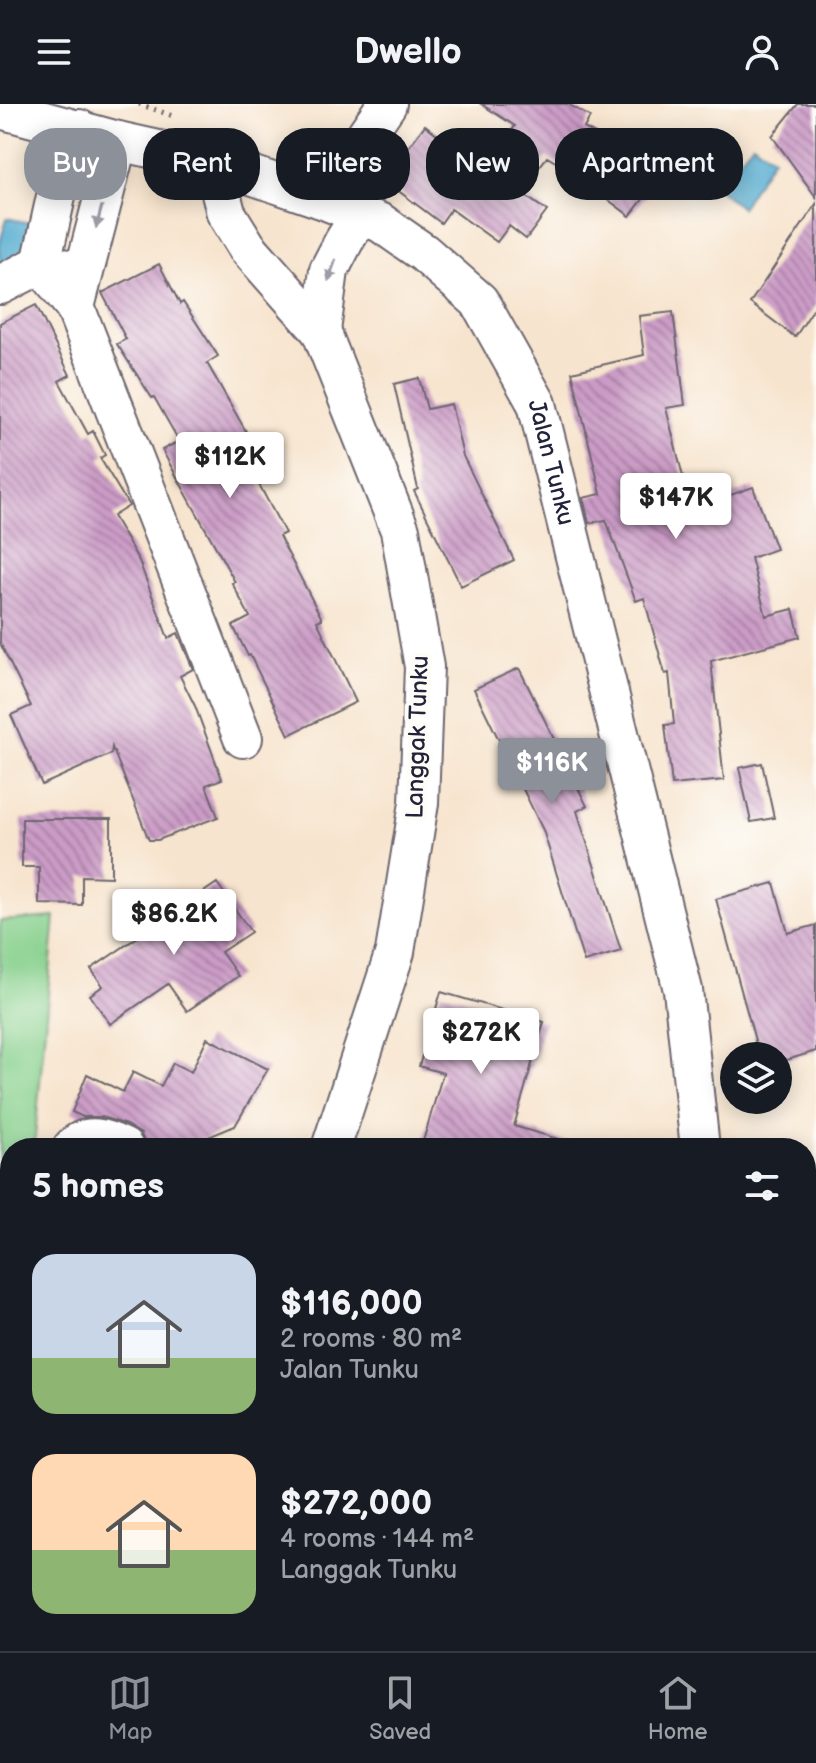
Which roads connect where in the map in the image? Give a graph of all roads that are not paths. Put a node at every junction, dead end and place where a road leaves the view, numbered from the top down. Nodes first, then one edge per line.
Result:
1 (387, 104) edge
2 (0, 109) edge
3 (75, 128) edge
4 (371, 128) edge
5 (262, 177) joint
6 (276, 182) edge
7 (55, 200) edge
8 (103, 200) edge
9 (223, 200) edge
10 (325, 200) edge
11 (361, 214) junction
12 (247, 247) junction
13 (41, 264) junction
14 (86, 271) junction
15 (0, 285) edge
16 (75, 307) junction
17 (321, 331) junction
18 (243, 738) dead end
19 (334, 1138) edge
20 (699, 1138) edge

1 - 4 street
2 - 3 street, Jalan Tunku
5 - 6 street, Jalan Tunku
5 - 12 street
7 - 13 street
8 -> 14 street
9 - 12 street, Langgak Tunku
10 - 11 street, Jalan Tunku
11 -> 17 street, Langgak Tunku
11 - 20 street, Jalan Tunku
12 - 17 street, Langgak Tunku
13 - 14 street
13 - 15 street
13 - 16 street
14 - 16 street
16 - 18 street
17 - 19 street, Langgak Tunku

